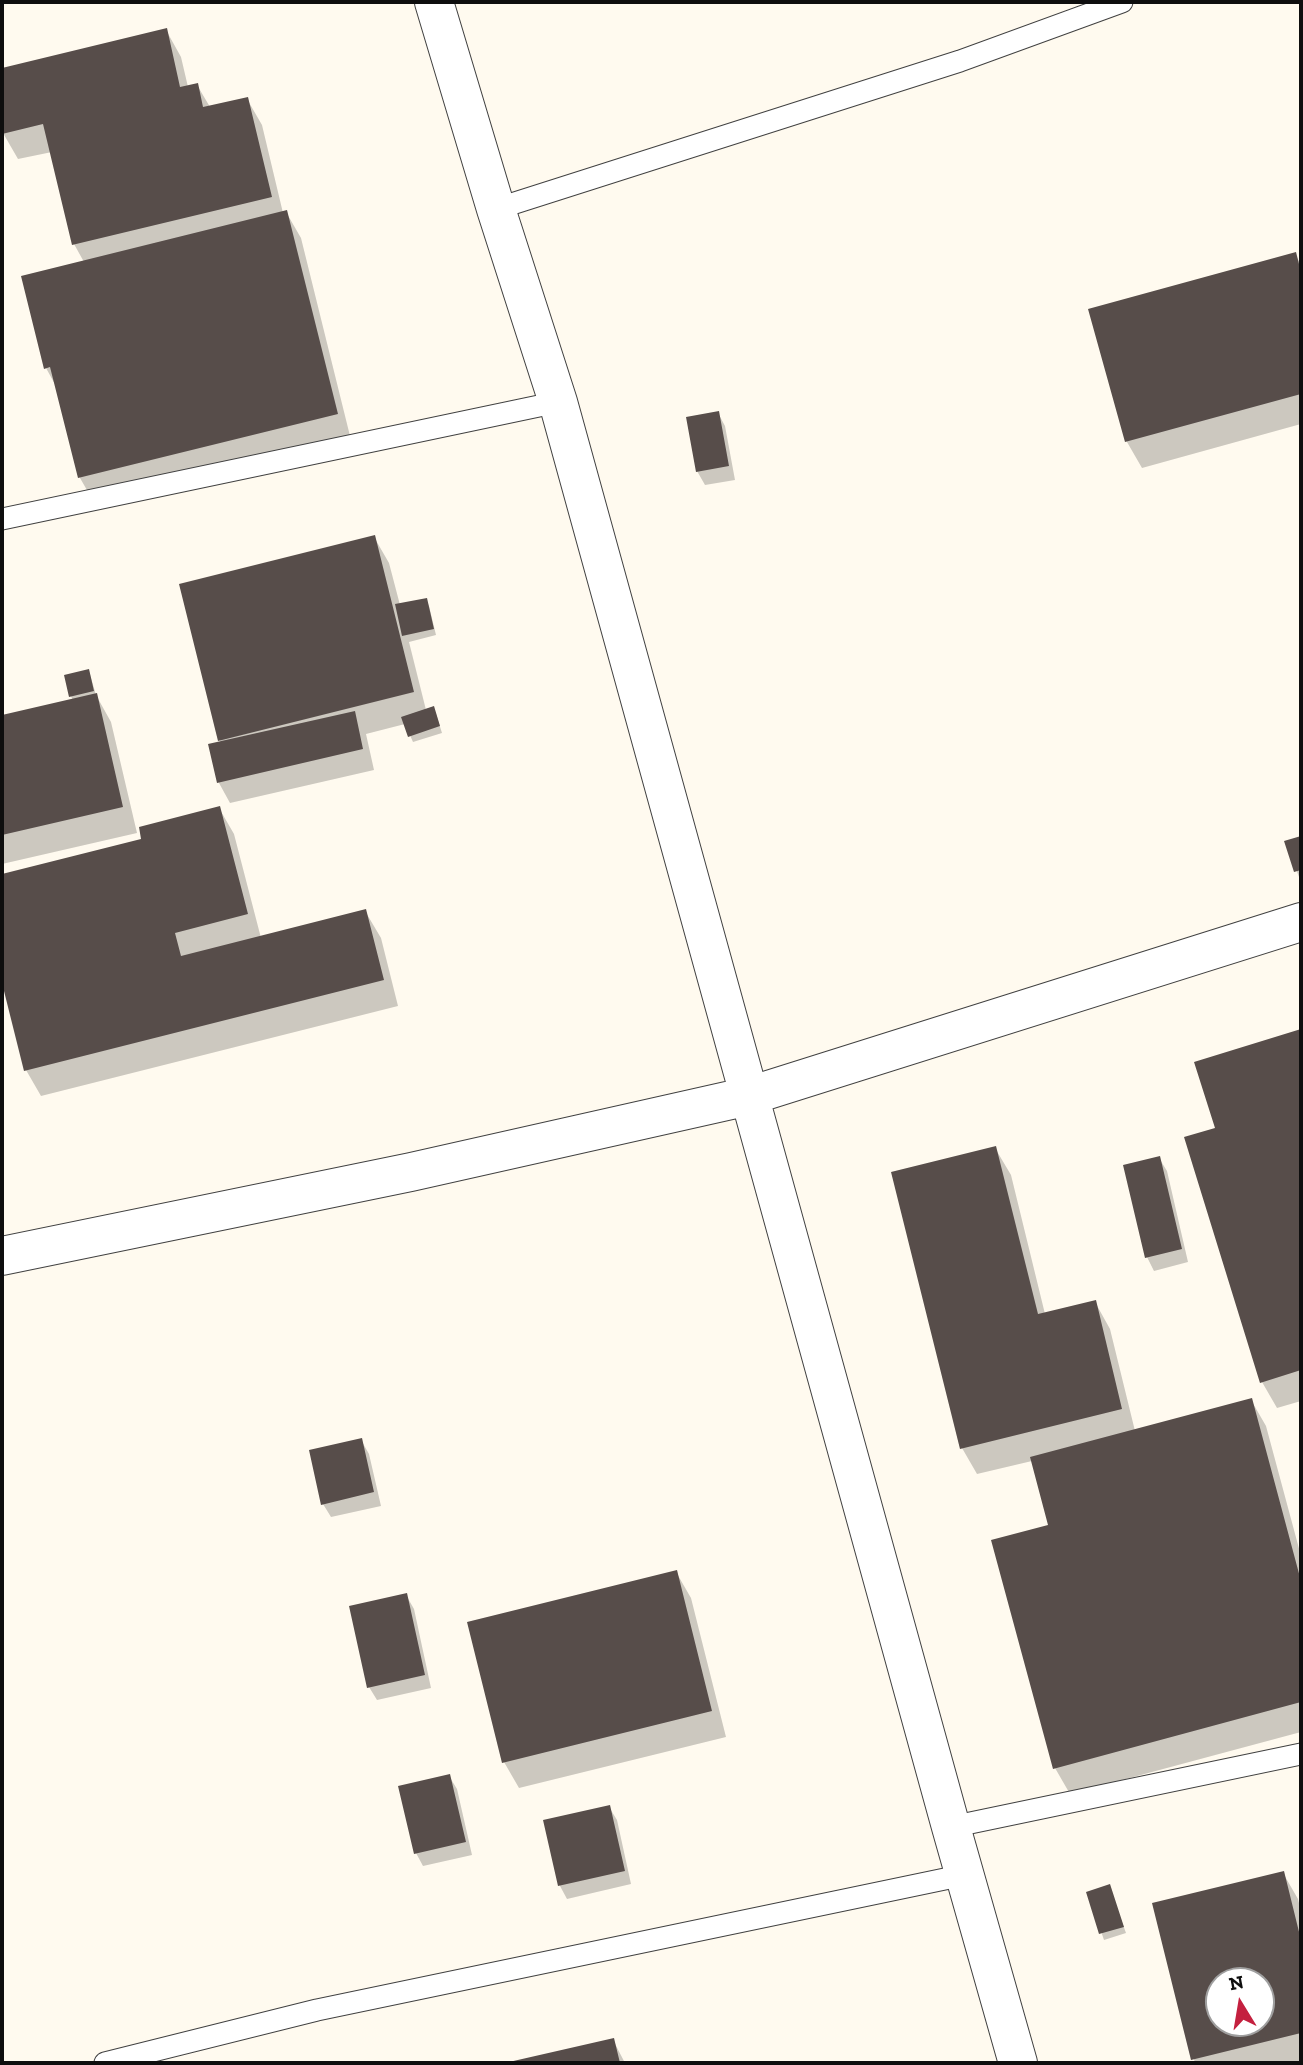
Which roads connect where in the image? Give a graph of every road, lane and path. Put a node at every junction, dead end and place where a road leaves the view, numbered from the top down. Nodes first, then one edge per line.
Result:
1 (434, 2) edge
2 (1122, 2) edge
3 (496, 209) junction
4 (558, 402) junction
5 (2, 519) edge
6 (1301, 922) edge
7 (749, 1096) junction
8 (2, 1256) edge
9 (1301, 1754) edge
10 (951, 1827) junction
11 (964, 1875) junction
12 (105, 2063) edge
13 (1018, 2063) edge

1 - 3 street
2 - 3 lane
3 - 4 street
4 - 5 lane
4 - 7 street
6 - 7 street
7 - 8 street
7 - 10 street
9 - 10 lane
10 - 11 street
11 - 12 lane
11 - 13 street

